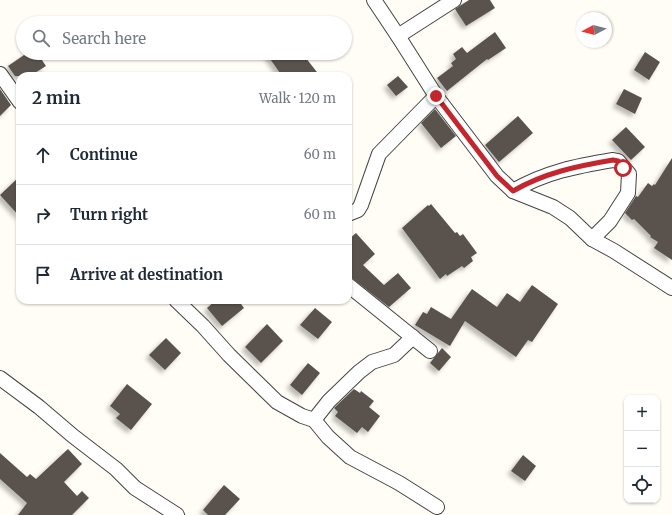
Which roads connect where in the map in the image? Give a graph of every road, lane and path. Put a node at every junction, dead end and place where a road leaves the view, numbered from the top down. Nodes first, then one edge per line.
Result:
1 (374, 0) edge
2 (454, 0) edge
3 (398, 36) junction
4 (0, 74) edge
5 (16, 96) edge
6 (436, 96) junction
7 (513, 191) junction
8 (352, 212) edge
9 (592, 239) junction
10 (352, 288) edge
11 (672, 288) edge
12 (180, 304) edge
13 (413, 337) junction
14 (430, 351) dead end
15 (0, 378) edge
16 (314, 420) junction
17 (437, 507) dead end
18 (177, 515) edge

1 - 3 street
2 - 3 street
3 - 6 street
4 - 5 street
6 - 7 street
6 - 8 street
7 - 9 street
7 - 9 street
9 - 11 street
10 - 13 street
12 - 16 street
13 - 14 street
13 - 16 street
15 - 18 street
16 - 17 street

